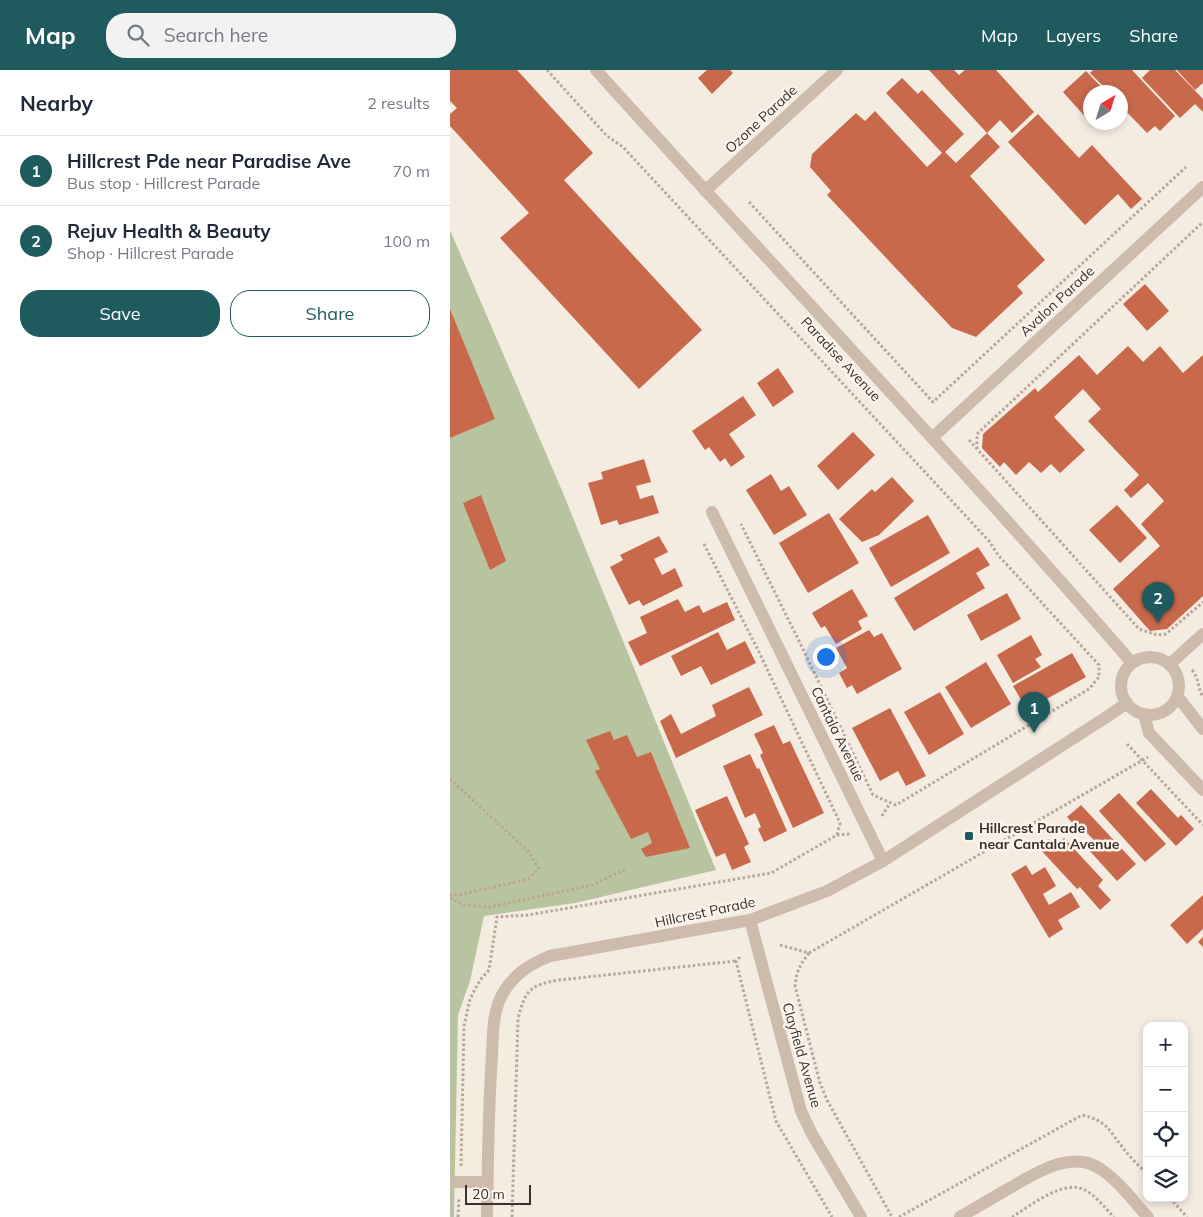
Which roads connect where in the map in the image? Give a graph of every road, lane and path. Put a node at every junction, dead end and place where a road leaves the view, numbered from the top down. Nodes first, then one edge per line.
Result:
1 (547, 70) edge
2 (596, 70) edge
3 (837, 70) edge
4 (1186, 167) dead end
5 (1203, 187) edge
6 (705, 191) junction
7 (749, 202) dead end
8 (1203, 222) edge
9 (932, 438) junction
10 (969, 440) dead end
11 (977, 450) junction
12 (712, 512) dead end
13 (741, 524) dead end
14 (704, 544) dead end
15 (1203, 602) edge
16 (1203, 634) edge
17 (1160, 635) junction
18 (1165, 639) dead end
19 (1132, 663) junction
20 (1170, 664) junction
21 (1192, 670) dead end
22 (1178, 697) junction
23 (1203, 697) edge
24 (1127, 703) junction
25 (1144, 714) junction
26 (1203, 730) edge
27 (1127, 744) dead end
28 (1142, 761) junction
29 (450, 779) edge
30 (1203, 790) edge
31 (890, 803) junction
32 (882, 816) dead end
33 (1203, 825) edge
34 (852, 833) dead end
35 (884, 861) junction
36 (626, 869) dead end
37 (450, 896) edge
38 (750, 920) junction
39 (780, 945) dead end
40 (809, 952) junction
41 (740, 957) dead end
42 (736, 961) junction
43 (450, 1182) edge
44 (488, 1182) junction
45 (937, 1196) dead end
46 (1174, 1202) edge
47 (487, 1217) edge
48 (512, 1217) edge
49 (832, 1217) edge
50 (861, 1217) edge
51 (892, 1217) edge
52 (899, 1217) edge
53 (960, 1217) edge
54 (1012, 1217) edge
55 (1114, 1217) edge
56 (1148, 1217) edge
57 (1187, 1217) edge

1 - 31 path, Paradise Avenue
2 - 6 street, Paradise Avenue
3 - 6 street, Ozone Parade
4 - 7 path, Avalon Parade
5 - 9 street, Avalon Parade
6 - 9 street, Paradise Avenue
8 - 11 path
9 - 19 street, Paradise Avenue
10 - 11 path
11 - 17 path
12 - 35 street, Cantala Avenue
13 - 31 path, Cantala Avenue
14 - 34 path
15 - 17 path
16 - 20 street
17 - 18 path
19 - 20 street
19 - 24 street
20 - 22 street
21 - 23 path
22 - 25 street
22 - 26 street
24 - 25 street
24 - 35 street, Hillcrest Parade
25 - 30 street
27 - 28 path
28 - 33 path
28 - 40 path
29 - 37 path
31 - 32 path
35 - 38 street, Hillcrest Parade
36 - 37 path
38 - 44 street, Hillcrest Parade
38 - 50 street, Clayfield Avenue
39 - 40 path
40 - 51 path, Clayfield Avenue
41 - 42 path
42 - 48 path
42 - 49 path
43 - 44 street
44 - 47 street, Hillcrest Parade
45 - 52 path
46 - 57 path
53 - 56 street
54 - 55 path

